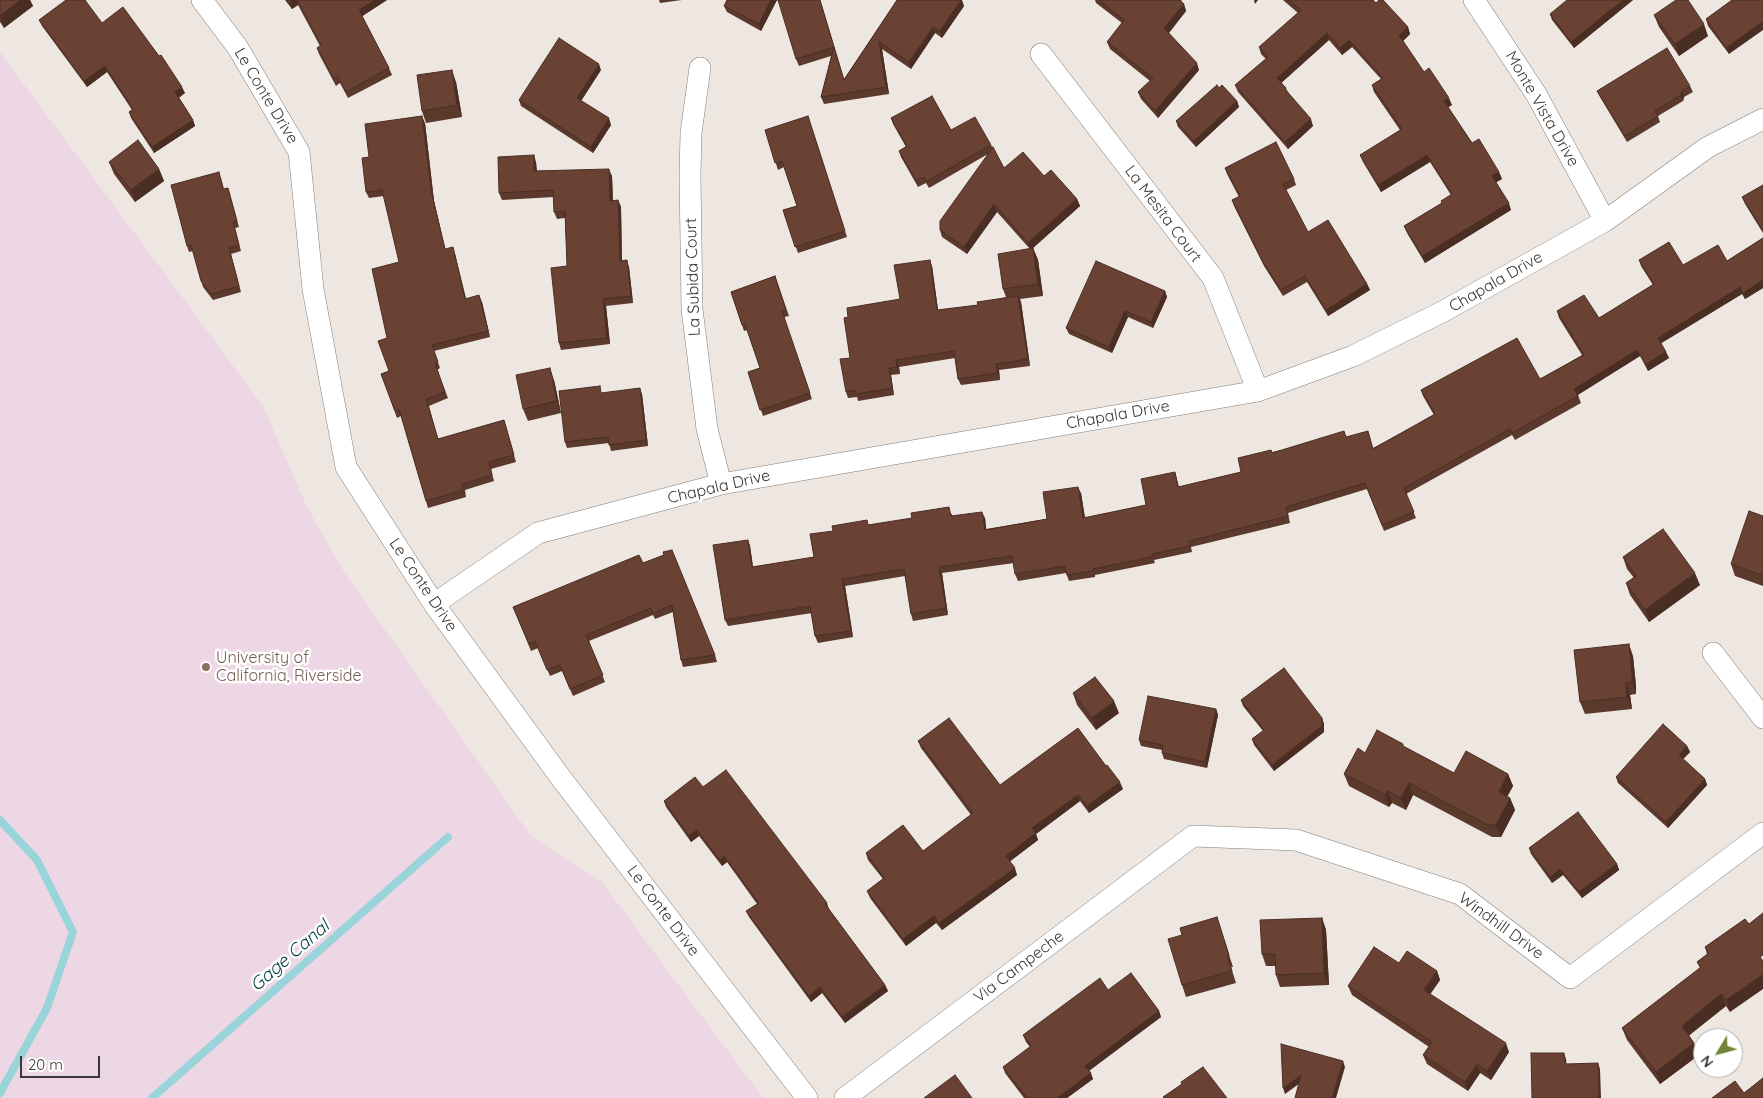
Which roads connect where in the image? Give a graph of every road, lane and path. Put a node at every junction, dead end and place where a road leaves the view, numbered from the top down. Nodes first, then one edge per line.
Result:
1 (202, 0) edge
2 (1474, 0) edge
3 (1041, 54) dead end
4 (700, 68) dead end
5 (1763, 119) edge
6 (1605, 221) junction
7 (1258, 391) junction
8 (720, 484) junction
9 (434, 604) junction
10 (1713, 653) dead end
11 (1763, 718) edge
12 (1763, 833) edge
13 (1193, 836) joint
14 (806, 1098) edge
15 (845, 1098) edge

1 - 9 street, Le Conte Drive
2 - 6 street, Monte Vista Drive
3 - 7 street, La Mesita Court
4 - 8 street, La Subida Court
5 - 6 street, Chapala Drive
6 - 7 street, Chapala Drive
7 - 8 street, Chapala Drive
8 - 9 street, Chapala Drive
9 - 14 street, Le Conte Drive
10 - 11 street
12 - 13 street, Windhill Drive
13 - 15 street, Via Campeche

